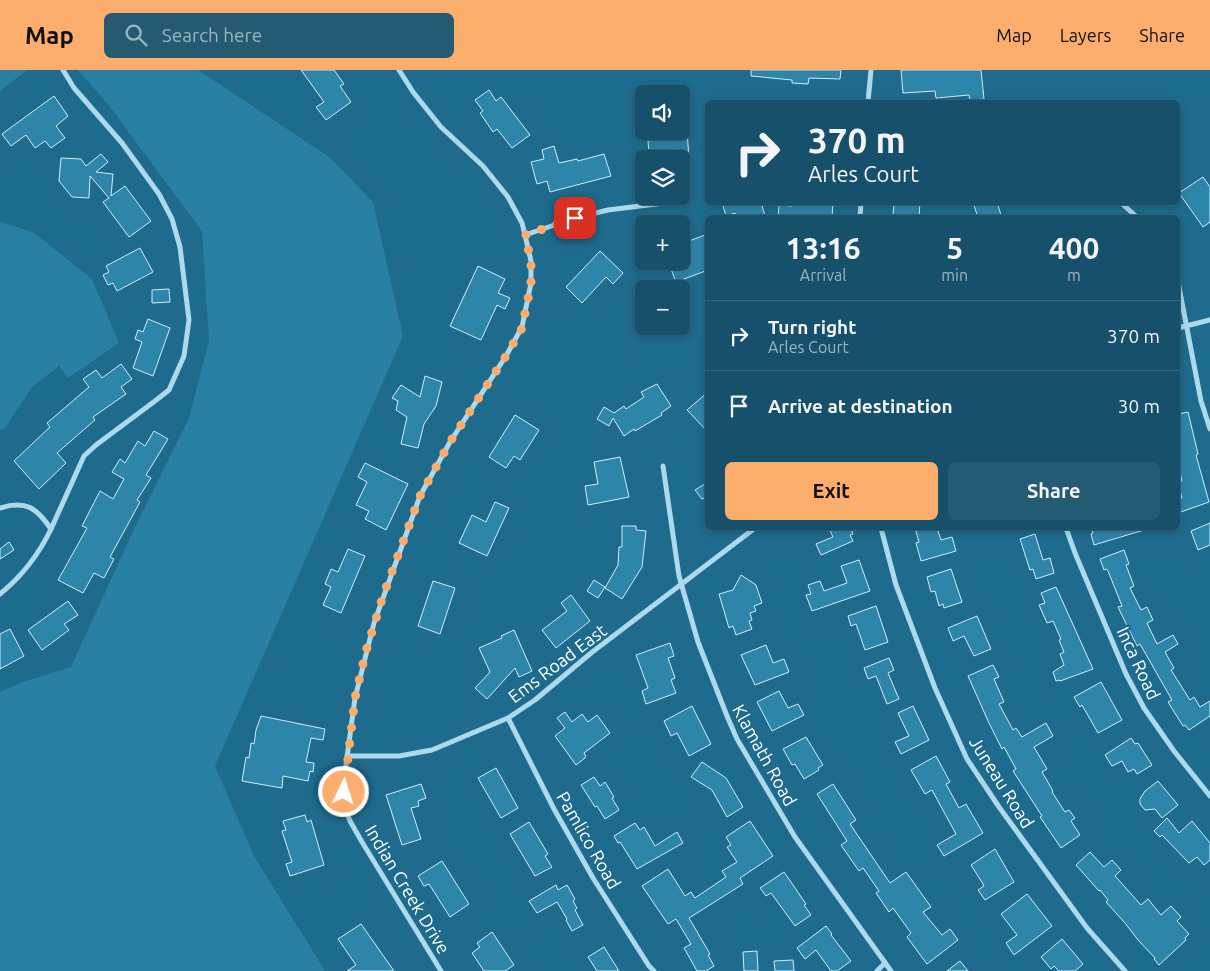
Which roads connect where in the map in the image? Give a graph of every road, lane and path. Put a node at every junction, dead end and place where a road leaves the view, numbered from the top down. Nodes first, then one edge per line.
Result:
1 (63, 70) edge
2 (398, 70) edge
3 (871, 70) edge
4 (868, 100) edge
5 (648, 205) edge
6 (1123, 205) edge
7 (1135, 215) edge
8 (525, 235) junction
9 (1180, 292) edge
10 (1210, 320) edge
11 (1187, 325) junction
12 (1180, 327) edge
13 (1210, 429) edge
14 (663, 466) dead end
15 (0, 508) edge
16 (52, 529) junction
17 (752, 530) edge
18 (882, 530) edge
19 (1067, 530) edge
20 (681, 584) junction
21 (0, 594) edge
22 (508, 718) junction
23 (347, 756) junction
24 (1210, 796) edge
25 (885, 963) junction
26 (441, 971) edge
27 (654, 971) edge
28 (877, 971) edge
29 (891, 971) edge
30 (1125, 971) edge

1 - 16 street
2 - 8 street, Indian Creek Drive
3 - 4 street
5 - 8 street
6 - 7 street
8 - 23 street, Indian Creek Drive
9 - 11 street
10 - 11 street
11 - 12 street
11 - 13 street
14 - 20 street, Klamath Road
15 - 16 street
16 - 21 street
17 - 20 street, Ems Road East
18 - 30 street, Juneau Road
19 - 24 street, Inca Road
20 - 22 street, Ems Road East
20 - 25 street, Klamath Road
22 - 23 street, Ems Road East
22 - 27 street, Pamlico Road
23 - 26 street, Indian Creek Drive
25 - 28 street
25 - 29 street, Klamath Road

